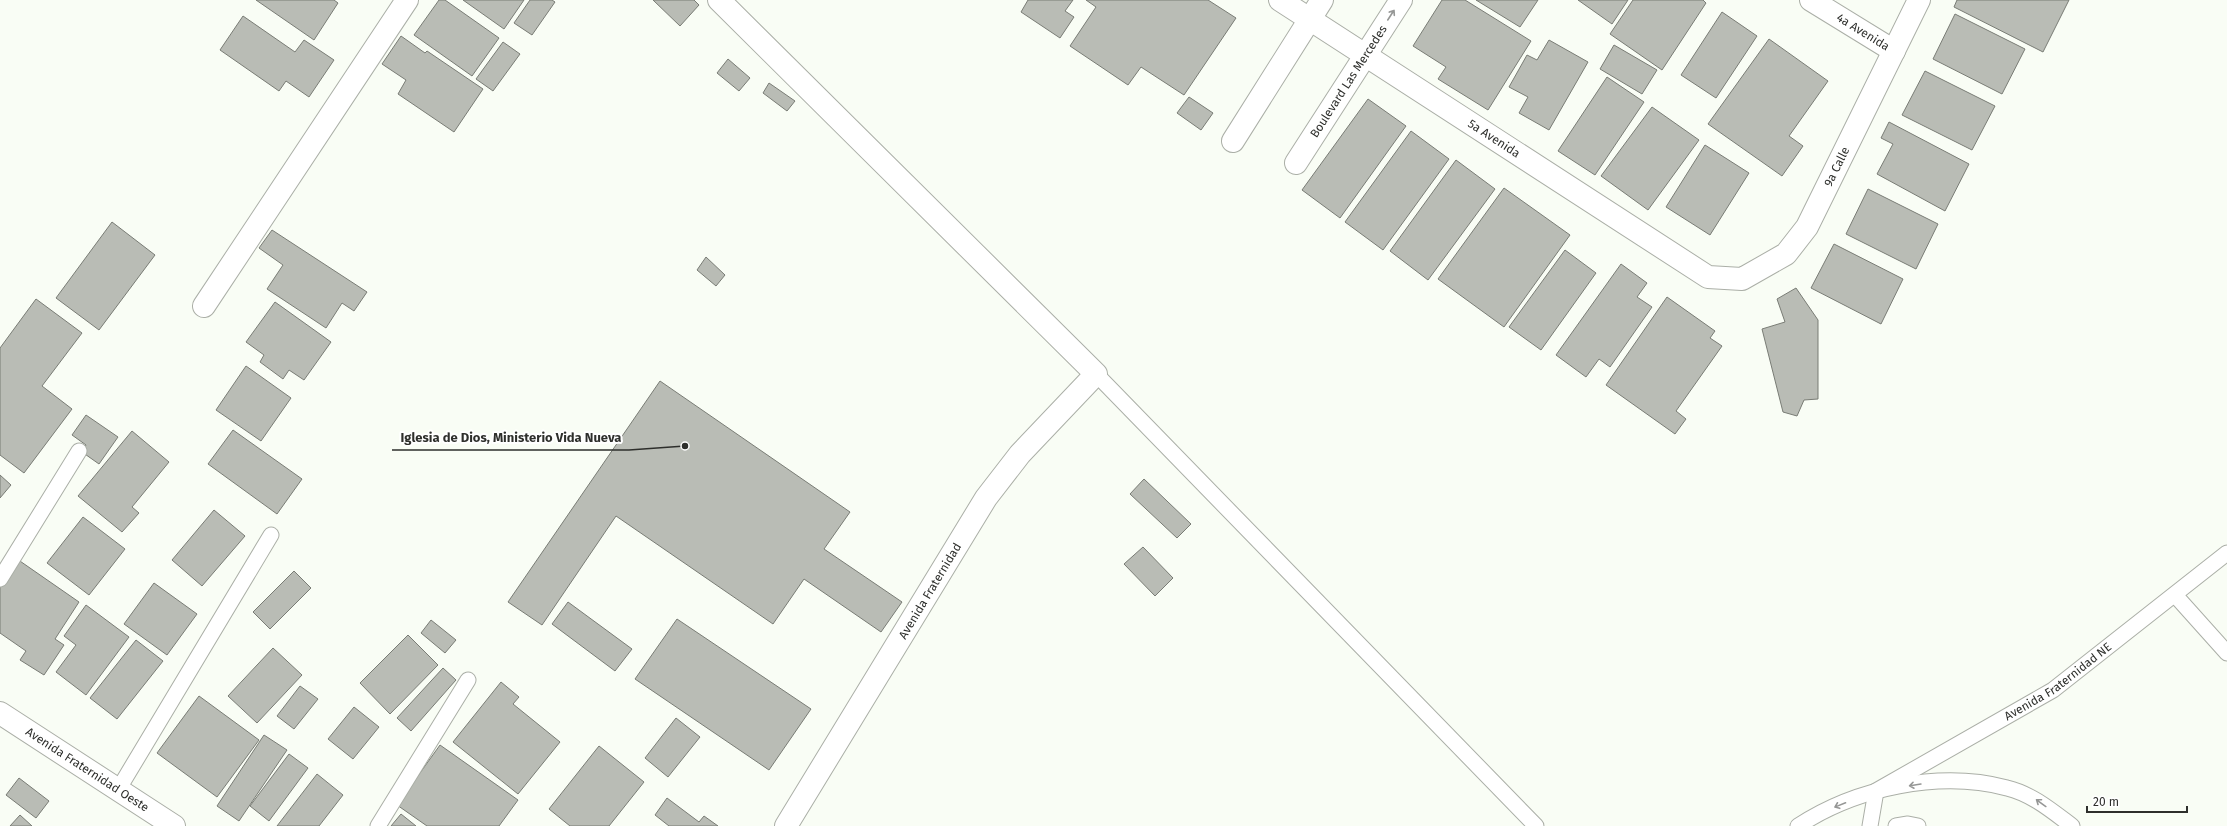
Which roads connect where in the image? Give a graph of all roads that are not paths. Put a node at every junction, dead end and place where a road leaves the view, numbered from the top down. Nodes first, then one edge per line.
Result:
1 (407, 0) edge
2 (719, 0) edge
3 (1280, 0) edge
4 (1322, 0) edge
5 (1401, 0) edge
6 (1811, 0) edge
7 (1919, 0) edge
8 (1310, 20) junction
9 (1894, 51) junction
10 (1366, 54) junction
11 (1233, 141) dead end
12 (1296, 163) dead end
13 (1708, 278) joint
14 (204, 306) dead end
15 (1096, 374) junction
16 (80, 451) dead end
17 (271, 535) dead end
18 (2227, 553) edge
19 (0, 579) edge
20 (2175, 594) junction
21 (2227, 653) edge
22 (468, 680) dead end
23 (2, 718) edge
24 (118, 790) junction
25 (1876, 791) junction
26 (174, 826) edge
27 (378, 826) edge
28 (786, 826) edge
29 (1536, 826) edge
30 (1798, 826) edge
31 (1870, 826) edge
32 (1896, 826) edge
33 (1918, 826) edge
34 (2072, 826) edge

1 - 14 street
2 - 15 street
3 - 8 street, 5a Avenida
4 - 8 street
10 -> 5 street, Boulevard Las Mercedes
6 - 9 street, 4a Avenida
7 - 9 street, 9a Calle
8 - 10 street, 5a Avenida
8 - 11 street
9 - 13 street, 9a Calle
10 - 12 street, Boulevard Las Mercedes
10 - 13 street, 5a Avenida
15 - 28 street, Avenida Fraternidad
15 - 29 lane
16 - 19 lane
17 - 24 lane
18 - 20 lane, Avenida Fraternidad NE
20 - 21 lane
20 - 25 lane, Avenida Fraternidad NE
22 - 27 lane
23 - 24 street, Avenida Fraternidad Oeste
24 - 26 street, Avenida Fraternidad Oeste
25 -> 30 lane, Avenida Fraternidad NE
25 - 31 lane
34 -> 25 lane
32 - 33 lane

